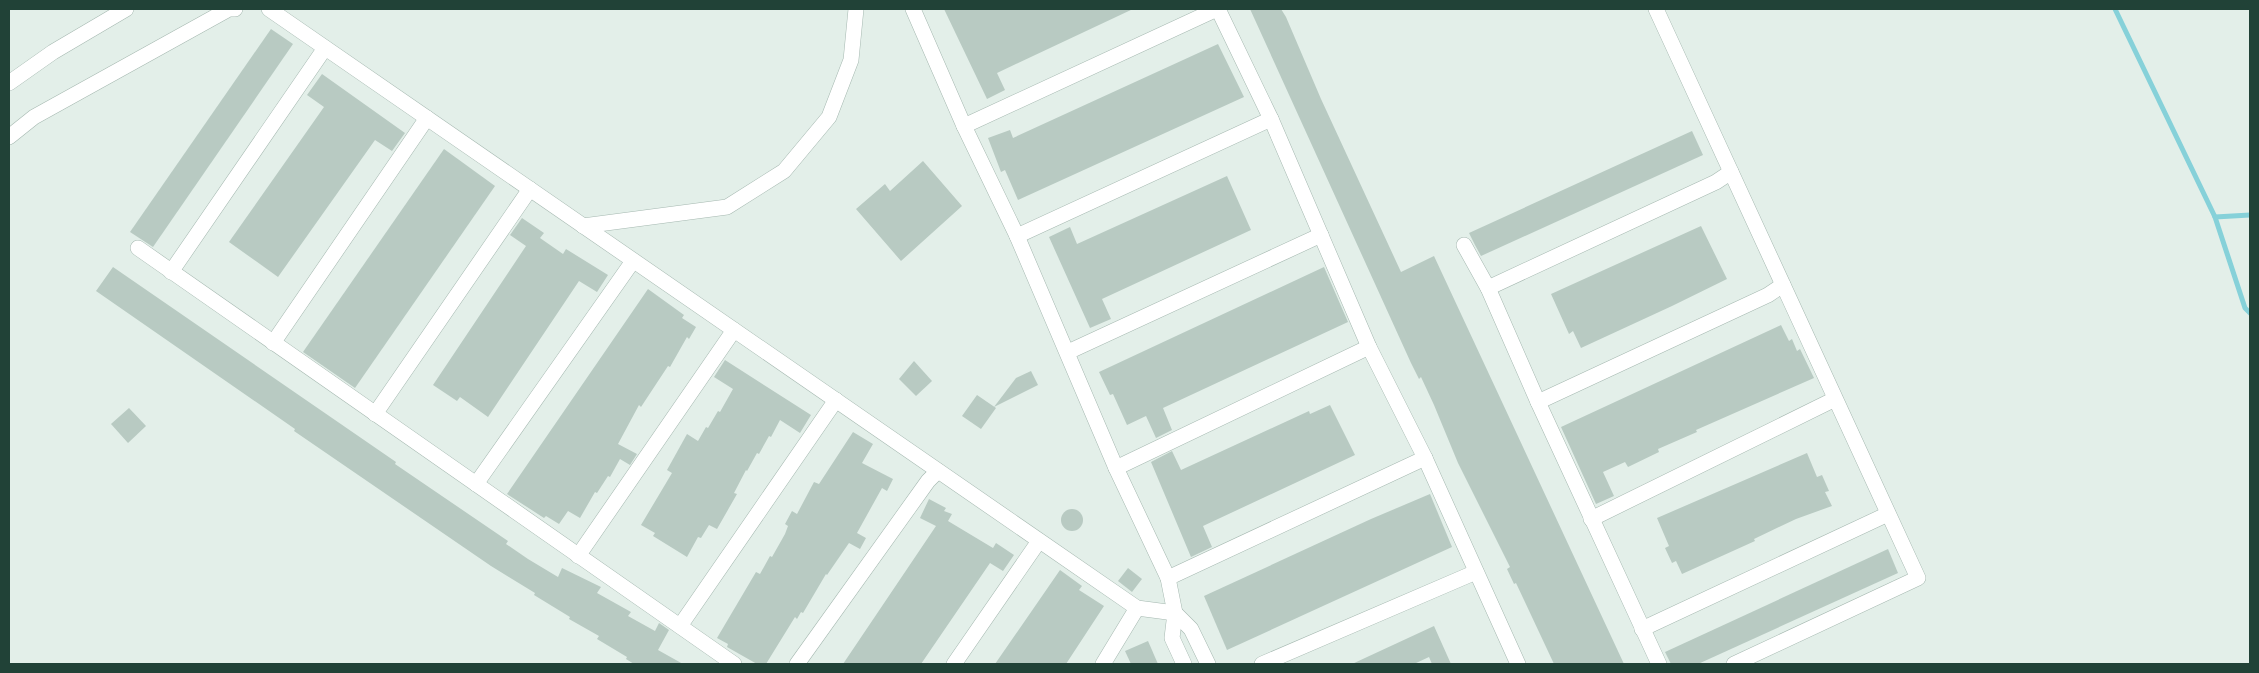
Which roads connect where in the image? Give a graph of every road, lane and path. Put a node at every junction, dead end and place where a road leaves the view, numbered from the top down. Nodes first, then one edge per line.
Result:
1 (126, 9) edge
2 (235, 9) edge
3 (269, 9) edge
4 (856, 9) edge
5 (1218, 9) edge
6 (1656, 9) edge
7 (917, 10) edge
8 (325, 48) junction
9 (9, 83) edge
10 (427, 118) junction
11 (1271, 118) junction
12 (964, 126) junction
13 (9, 137) edge
14 (1731, 172) junction
15 (530, 189) junction
16 (584, 226) junction
17 (1321, 235) junction
18 (1017, 236) junction
19 (1464, 245) dead end
20 (138, 248) dead end
21 (633, 260) junction
22 (171, 272) junction
23 (1783, 285) junction
24 (1488, 288) junction
25 (734, 330) junction
26 (273, 343) junction
27 (1369, 347) junction
28 (1068, 352) junction
29 (1836, 399) junction
30 (836, 400) junction
31 (1538, 402) junction
32 (375, 414) junction
33 (1425, 458) junction
34 (1116, 468) junction
35 (938, 471) junction
36 (476, 484) junction
37 (1888, 514) junction
38 (1591, 519) junction
39 (1039, 541) junction
40 (578, 556) junction
41 (1476, 572) junction
42 (1168, 578) junction
43 (1137, 608) junction
44 (1175, 613) junction
45 (680, 626) junction
46 (1642, 628) junction
47 (734, 664) edge
48 (797, 664) edge
49 (954, 664) edge
50 (1103, 664) edge
51 (1184, 664) edge
52 (1208, 664) edge
53 (1262, 664) edge
54 (1518, 664) edge
55 (1659, 664) edge
56 (1734, 664) edge

1 - 9 lane
2 - 13 lane
3 - 8 lane
4 - 16 lane
5 - 11 lane
5 - 12 lane
6 - 14 lane
7 - 12 lane
8 - 10 lane
8 - 22 lane
10 - 15 lane
10 - 26 lane
11 - 17 lane
11 - 18 lane
12 - 18 lane
14 - 23 lane
14 - 24 lane
15 - 16 lane
15 - 32 lane
16 - 21 lane
17 - 27 lane
17 - 28 lane
18 - 28 lane
19 - 24 lane
20 - 22 lane
21 - 25 lane
21 - 36 lane
22 - 26 lane
23 - 29 lane
23 - 31 lane
24 - 31 lane
25 - 30 lane
25 - 40 lane
26 - 32 lane
27 - 33 lane
27 - 34 lane
28 - 34 lane
29 - 37 lane
29 - 38 lane
30 - 35 lane
30 - 45 lane
31 - 38 lane
32 - 36 lane
33 - 41 lane
33 - 42 lane
34 - 42 lane
35 - 39 lane
35 - 48 lane
36 - 40 lane
37 - 46 lane
37 - 56 lane
38 - 46 lane
39 - 43 lane
39 - 49 lane
40 - 45 lane
41 - 53 lane
41 - 54 lane
42 - 44 lane
43 - 44 lane
43 - 50 lane
44 - 51 lane
44 - 52 lane
45 - 47 lane
46 - 55 lane

